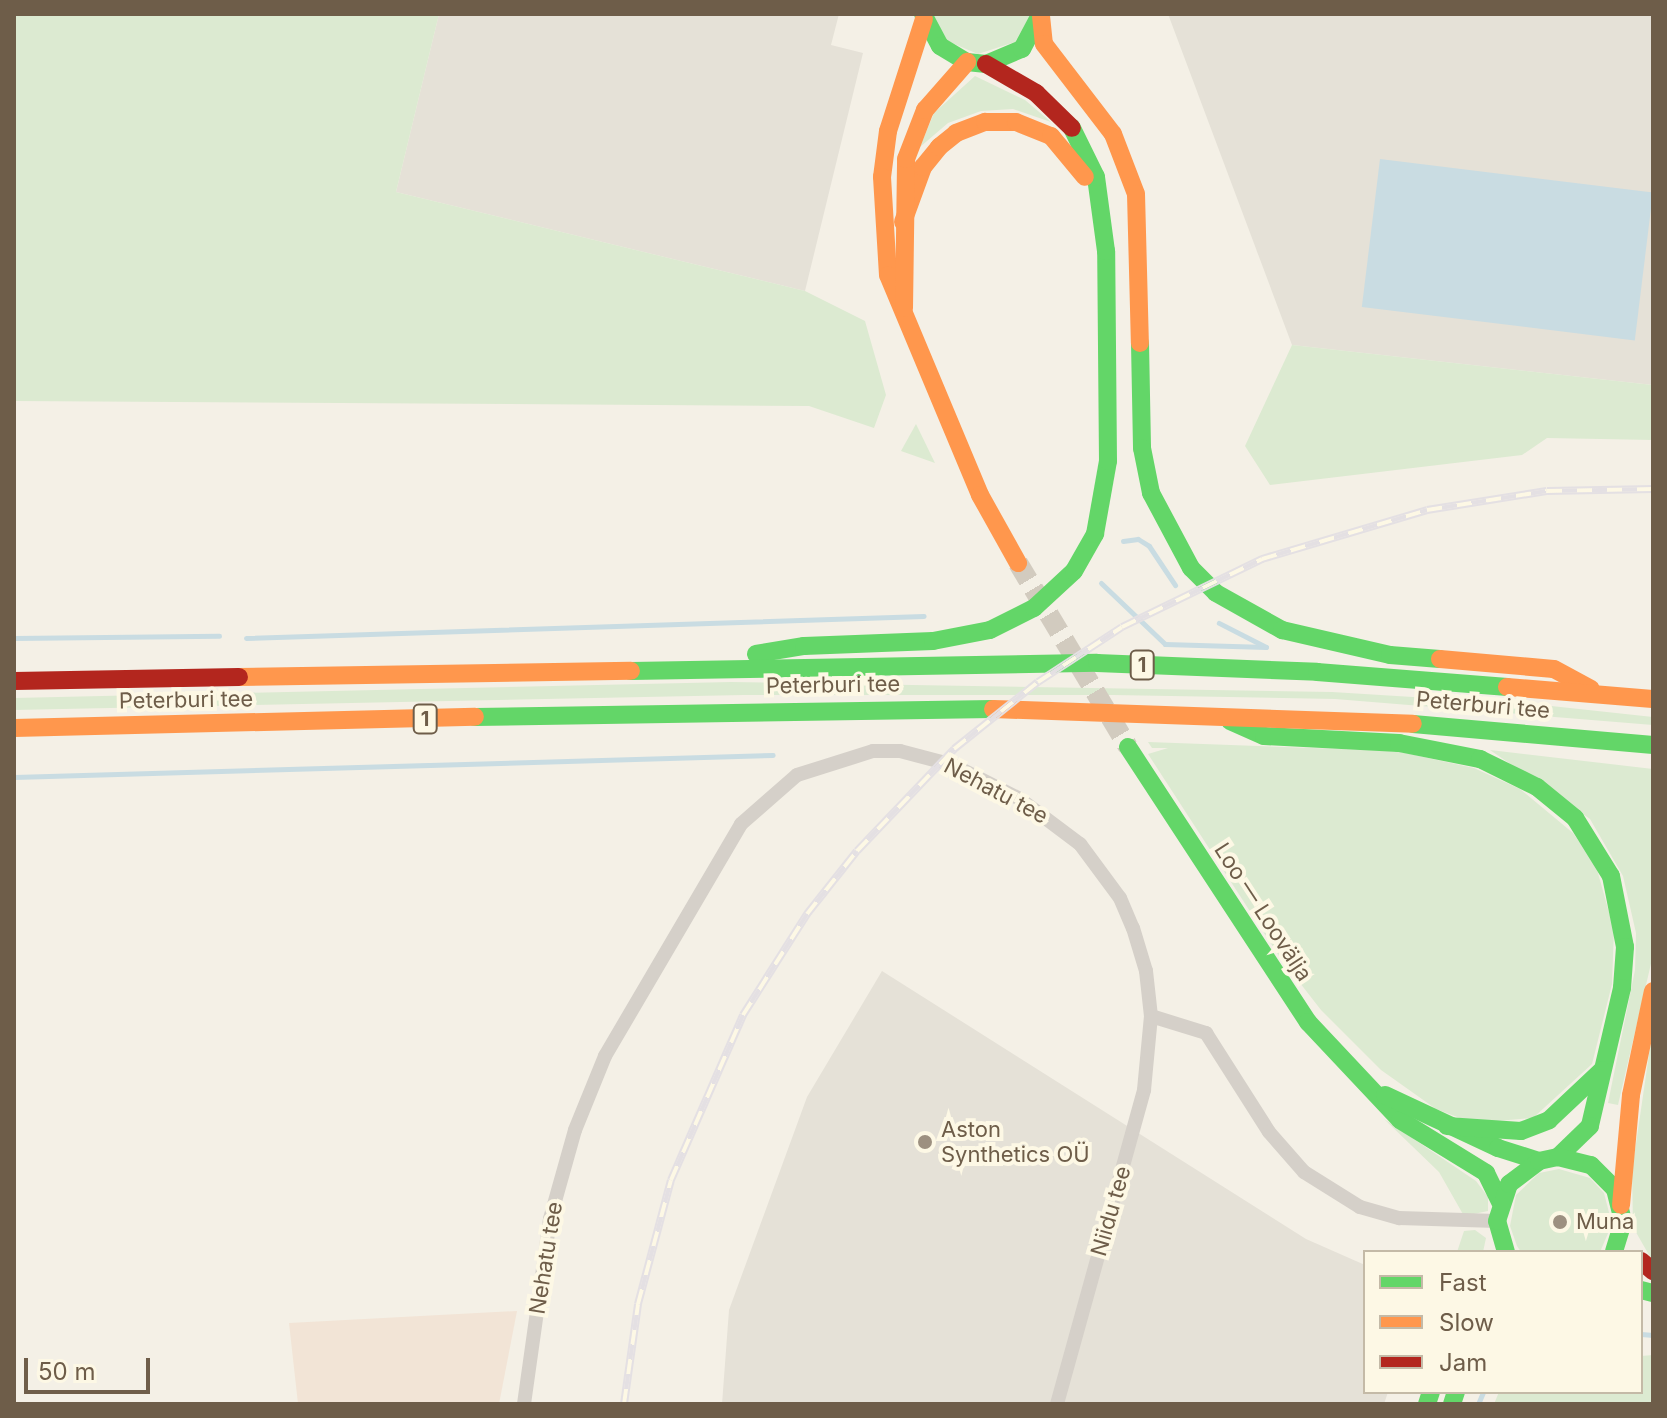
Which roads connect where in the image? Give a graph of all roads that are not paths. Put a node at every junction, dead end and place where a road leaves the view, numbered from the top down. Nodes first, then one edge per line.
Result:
1 (1041, 15) edge
2 (924, 17) edge
3 (976, 63) junction
4 (1102, 204) junction
5 (903, 222) junction
6 (903, 316) junction
7 (1018, 563) tunnel mouth
8 (682, 668) junction
9 (14, 681) edge
10 (1601, 695) junction
11 (1653, 699) edge
12 (1216, 714) junction
13 (14, 728) edge
14 (1653, 745) edge
15 (1128, 747) tunnel mouth
16 (1653, 991) edge
17 (1151, 1016) junction
18 (1605, 1067) junction
19 (1374, 1090) junction
20 (1447, 1126) junction
21 (1549, 1159) junction
22 (1500, 1202) junction
23 (1621, 1205) junction
24 (1499, 1240) edge
25 (1623, 1247) edge
26 (524, 1404) edge
27 (1057, 1404) edge

1 - 3 main road
1 - 10 main road
2 - 3 main road
2 - 6 main road
3 - 4 main road
3 - 5 main road
4 - 5 main road
4 - 8 main road
5 - 6 main road
6 - 7 main road
8 - 9 main road, Peterburi tee / 1
8 - 10 main road, Peterburi tee / 1
10 - 11 main road, Peterburi tee / 1
12 - 13 main road, Peterburi tee / 1
12 - 14 main road, Peterburi tee / 1
12 - 18 main road
15 - 19 main road, Loo — Loovälja
16 - 23 main road
17 - 24 street
17 - 26 street, Nehatu tee
17 - 27 street, Niidu tee
18 - 20 main road
18 - 21 main road
19 - 20 main road, Loo — Loovälja
19 - 22 main road, Loo — Loovälja
20 - 21 main road, Loo — Loovälja
21 - 22 main road
21 - 23 main road, Loo — Loovälja
22 - 24 main road
23 - 25 main road

